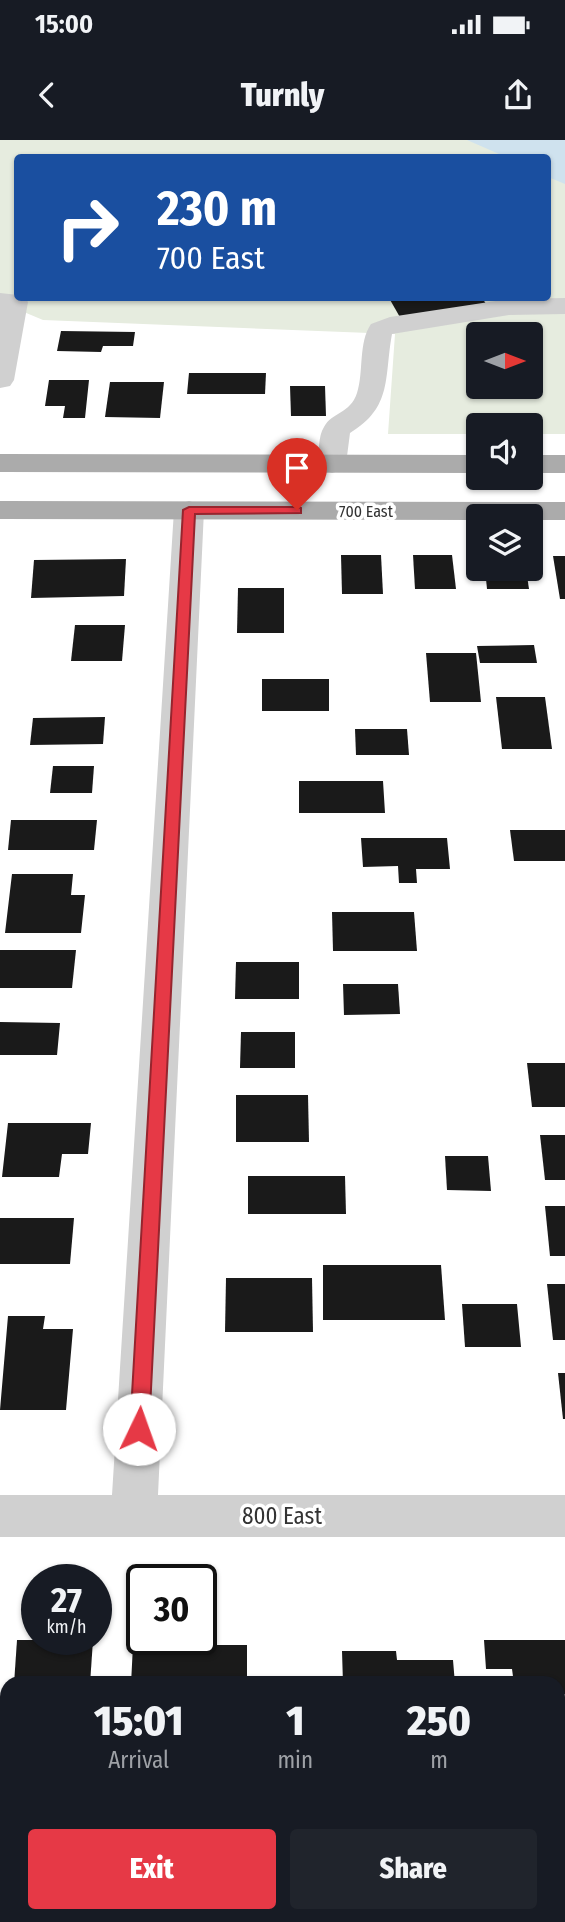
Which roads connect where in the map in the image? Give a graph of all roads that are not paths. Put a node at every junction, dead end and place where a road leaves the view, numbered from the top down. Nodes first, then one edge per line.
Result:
1 (8, 301) edge
2 (565, 306) edge
3 (0, 380) edge
4 (0, 463) edge
5 (332, 464) junction
6 (466, 464) edge
7 (543, 464) edge
8 (565, 464) edge
9 (0, 510) edge
10 (189, 510) junction
11 (565, 511) edge
12 (0, 1516) edge
13 (134, 1516) junction
14 (565, 1516) edge

1 - 3 street
2 - 5 street
4 - 5 main road
5 - 6 main road
7 - 8 main road
9 - 10 main road, 700 East
10 - 11 main road, 700 East
10 - 13 street
12 - 13 street, 800 East
13 - 14 street, 800 East

